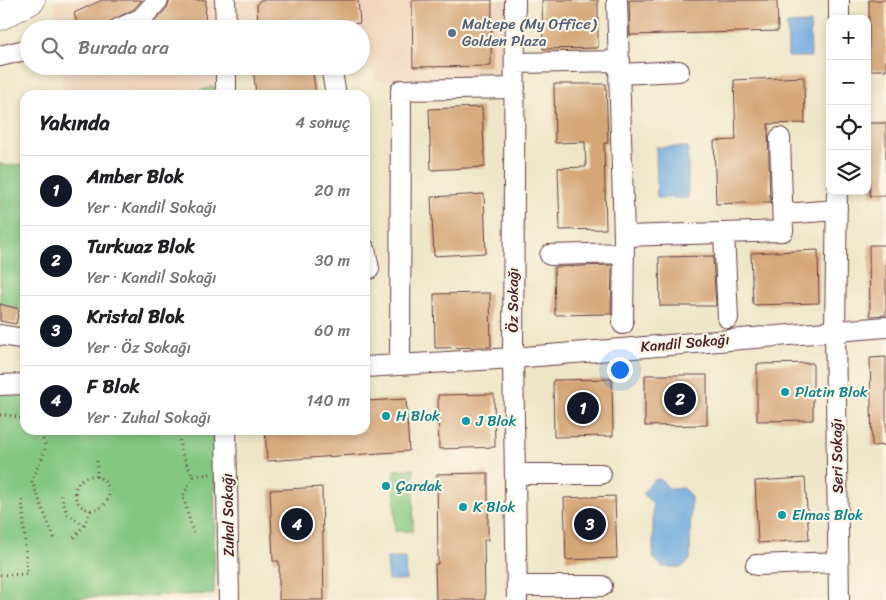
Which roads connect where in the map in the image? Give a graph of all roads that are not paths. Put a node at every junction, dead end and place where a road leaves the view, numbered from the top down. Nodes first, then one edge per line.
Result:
1 (31, 0) edge
2 (158, 0) edge
3 (225, 0) edge
4 (515, 0) edge
5 (617, 0) edge
6 (839, 0) edge
7 (839, 15) edge
8 (0, 16) edge
9 (137, 20) edge
10 (226, 20) edge
11 (20, 51) edge
12 (0, 56) edge
13 (515, 63) junction
14 (620, 68) junction
15 (679, 71) dead end
16 (226, 75) edge
17 (333, 75) edge
18 (515, 88) junction
19 (226, 90) edge
20 (335, 90) edge
21 (780, 138) dead end
22 (837, 201) edge
23 (783, 214) junction
24 (724, 233) junction
25 (624, 245) junction
26 (550, 256) dead end
27 (728, 318) dead end
28 (623, 324) dead end
29 (886, 327) edge
30 (836, 330) junction
31 (0, 335) edge
32 (20, 337) edge
33 (513, 358) junction
34 (400, 365) junction
35 (370, 367) edge
36 (20, 384) edge
37 (0, 385) edge
38 (226, 435) edge
39 (516, 474) junction
40 (601, 474) dead end
41 (838, 562) junction
42 (756, 565) dead end
43 (602, 586) dead end
44 (517, 593) edge
45 (229, 600) edge
46 (839, 600) edge

1 - 8 highway
2 - 9 street
3 - 10 street
4 - 13 street, Öz Sokağı
5 - 14 street
6 - 7 street
11 - 12 street
13 - 14 street
13 - 18 street, Öz Sokağı
14 - 15 street
14 - 25 street
16 - 19 street
17 - 20 street
18 - 33 street, Öz Sokağı
18 - 34 street
21 - 23 street
22 - 23 street
22 - 30 street, Seri Sokağı
23 - 24 street
24 - 25 street
24 - 27 street
25 - 26 street
25 - 28 street
29 - 30 street, Kandil Sokağı
30 - 33 street, Kandil Sokağı
30 - 41 street, Seri Sokağı
31 - 32 street
33 - 34 street, Kandil Sokağı
33 - 39 street, Öz Sokağı
34 - 35 street, Kandil Sokağı
36 - 37 street
38 - 45 street, Zuhal Sokağı
39 - 40 street
39 - 44 street, Öz Sokağı
41 - 42 street
41 - 46 street, Seri Sokağı
43 - 44 street

